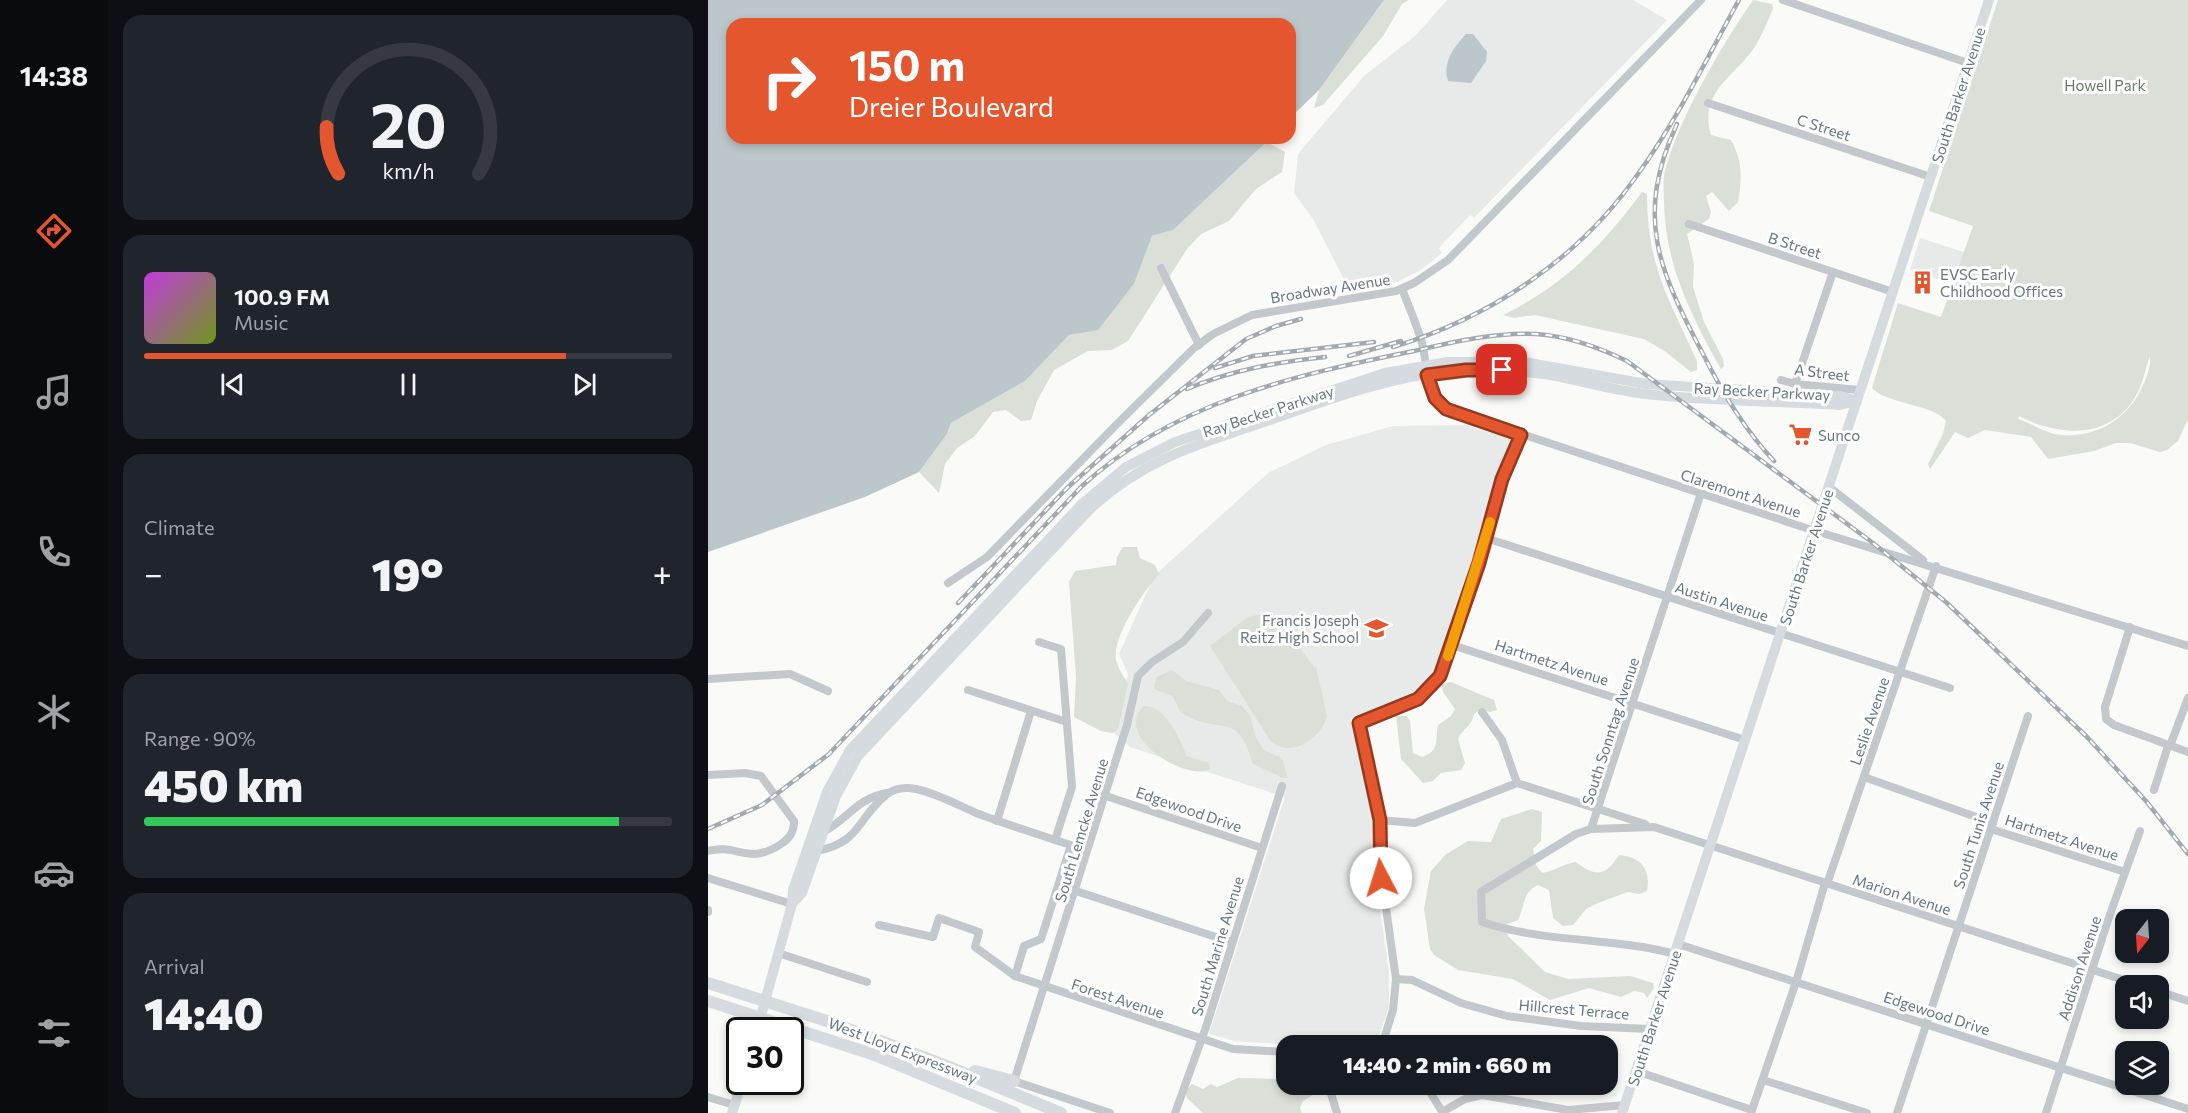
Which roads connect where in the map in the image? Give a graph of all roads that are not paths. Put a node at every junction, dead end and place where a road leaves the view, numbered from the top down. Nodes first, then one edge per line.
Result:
1 (1783, 0) edge
2 (1989, 0) edge
3 (1700, 1) edge
4 (1968, 63) junction
5 (1708, 103) dead end
6 (1931, 177) junction
7 (1689, 224) dead end
8 (1161, 268) dead end
9 (1833, 272) junction
10 (1402, 289) junction
11 (1893, 292) junction
12 (1199, 345) junction
13 (1427, 370) junction
14 (1781, 380) dead end
15 (1795, 384) junction
16 (1859, 395) junction
17 (1521, 435) junction
18 (1829, 487) junction
19 (1701, 493) junction
20 (1814, 531) junction
21 (1486, 538) junction
22 (1931, 565) junction
23 (948, 583) dead end
24 (1668, 597) junction
25 (1208, 613) dead end
26 (2130, 627) junction
27 (1780, 634) junction
28 (1039, 642) dead end
29 (1452, 645) junction
30 (2188, 646) edge
31 (1899, 673) junction
32 (708, 679) edge
33 (1950, 688) dead end
34 (968, 690) dead end
35 (828, 691) dead end
36 (2188, 698) edge
37 (1633, 703) junction
38 (1031, 711) junction
39 (1482, 712) dead end
40 (2028, 716) dead end
41 (1067, 722) junction
42 (1745, 740) junction
43 (2169, 746) junction
44 (2188, 752) edge
45 (708, 775) edge
46 (1864, 777) junction
47 (1517, 783) junction
48 (1282, 786) dead end
49 (2154, 790) dead end
50 (888, 793) junction
51 (1106, 796) junction
52 (1598, 810) junction
53 (1380, 820) junction
54 (997, 821) junction
55 (1992, 826) junction
56 (1654, 827) junction
57 (1591, 829) junction
58 (2140, 831) dead end
59 (823, 832) junction
60 (1055, 840) junction
61 (1710, 845) junction
62 (1262, 848) junction
63 (816, 851) junction
64 (708, 852) edge
65 (2125, 872) junction
66 (708, 879) edge
67 (1826, 884) junction
68 (1076, 891) junction
69 (792, 904) junction
70 (879, 925) dead end
71 (1960, 927) junction
72 (1231, 942) junction
73 (1676, 949) junction
74 (778, 953) junction
75 (2092, 969) junction
76 (1015, 976) junction
77 (2115, 977) edge
78 (1396, 979) junction
79 (867, 982) dead end
80 (1796, 982) junction
81 (708, 983) edge
82 (1045, 988) junction
83 (2169, 995) edge
84 (708, 1001) edge
85 (2188, 1001) edge
86 (766, 1002) junction
87 (743, 1017) edge
88 (761, 1017) edge
89 (1927, 1024) junction
90 (1650, 1029) junction
91 (1387, 1035) edge
92 (804, 1036) edge
93 (1201, 1039) junction
94 (1276, 1051) edge
95 (942, 1064) junction
96 (2062, 1068) junction
97 (1636, 1071) junction
98 (1763, 1080) junction
99 (1014, 1081) junction
100 (1331, 1095) edge
101 (1432, 1095) edge
102 (708, 1097) edge
103 (733, 1109) edge
104 (1624, 1109) edge
105 (2188, 1109) edge
106 (1752, 1111) edge
107 (1010, 1112) edge
108 (1061, 1113) edge
109 (1110, 1113) edge
110 (1175, 1113) edge
111 (1337, 1113) edge
112 (1443, 1113) edge
113 (1867, 1113) edge
114 (1897, 1113) edge
115 (2046, 1113) edge

1 - 4 street
2 - 4 main road, South Barker Avenue
3 - 10 street, Broadway Avenue
4 - 6 main road, South Barker Avenue
5 - 6 street, C Street
6 - 11 main road, South Barker Avenue
7 - 9 street, B Street
8 - 12 street
9 - 11 street, B Street
9 - 15 street
10 - 12 street, Broadway Avenue
10 - 13 street, Claremont Avenue
11 - 16 main road, South Barker Avenue
12 - 23 street, Broadway Avenue
13 - 16 main road, Ray Becker Parkway
13 - 17 street, Claremont Avenue
13 - 59 main road, Ray Becker Parkway
13 - 69 main road, Ray Becker Parkway
14 - 15 street, A Street
15 - 16 street, A Street
16 - 18 main road, South Barker Avenue
17 - 19 street, Claremont Avenue
17 - 21 street
18 - 20 main road, South Barker Avenue
18 - 22 street
19 - 20 street, Claremont Avenue
19 - 24 street, South Sonntag Avenue
20 - 22 street, Claremont Avenue
20 - 27 main road, South Barker Avenue
21 - 24 street, Austin Avenue
21 - 29 street
22 - 26 street, Claremont Avenue
22 - 31 street, Leslie Avenue
24 - 27 street, Austin Avenue
24 - 37 street, South Sonntag Avenue
25 - 51 street, South Lemcke Avenue
26 - 30 street, Claremont Avenue
26 - 43 street
27 - 31 street, Austin Avenue
27 - 42 main road, South Barker Avenue
28 - 41 street
29 - 37 street, Hartmetz Avenue
29 - 53 street
31 - 33 street, Austin Avenue
31 - 46 street, Leslie Avenue
32 - 35 street
34 - 38 street
36 - 43 street
37 - 42 street, Hartmetz Avenue
37 - 52 street, South Sonntag Avenue
38 - 41 street
38 - 54 street
39 - 47 street
40 - 55 street, South Tunis Avenue
41 - 60 street
42 - 61 main road, South Barker Avenue
43 - 44 street
43 - 49 street
45 - 64 street
46 - 55 street, Hartmetz Avenue
46 - 67 street, Leslie Avenue
47 - 52 street, Marion Avenue
47 - 53 street
48 - 62 street, South Marine Avenue
50 - 54 street
50 - 59 street
50 - 63 street
51 - 62 street, Edgewood Drive
51 - 68 street, South Lemcke Avenue
52 - 56 street, Marion Avenue
52 - 57 street, South Sonntag Avenue
53 - 78 street
54 - 60 street
55 - 65 street, Hartmetz Avenue
55 - 71 street, South Tunis Avenue
56 - 57 street, Marion Avenue
56 - 61 street, Marion Avenue
57 - 73 street, Edgewood Drive
58 - 65 street, Addison Avenue
59 - 63 main road, Ray Becker Parkway
60 - 76 street
61 - 67 street, Marion Avenue
61 - 73 main road, South Barker Avenue
62 - 72 street, South Marine Avenue
63 - 69 main road, Ray Becker Parkway
65 - 75 street, Addison Avenue
66 - 69 street
67 - 71 street, Marion Avenue
67 - 80 street, Leslie Avenue
68 - 72 street
68 - 82 street, South Lemcke Avenue
69 - 74 main road
70 - 76 street, Forest Avenue
71 - 75 street, Marion Avenue
71 - 89 street, South Tunis Avenue
72 - 93 street, South Marine Avenue
73 - 80 street, Edgewood Drive
73 - 90 main road, South Barker Avenue
74 - 79 street
74 - 86 main road
75 - 77 street, Marion Avenue
75 - 96 street, Addison Avenue
76 - 82 street, Forest Avenue
78 - 90 street, Hillcrest Terrace
78 - 91 street
80 - 89 street, Edgewood Drive
80 - 98 street, Leslie Avenue
81 - 86 highway, West Lloyd Expressway
82 - 93 street, Forest Avenue
82 - 99 street, South Lemcke Avenue
83 - 85 street
84 - 87 highway, West Lloyd Expressway
86 - 88 main road
86 - 95 highway, West Lloyd Expressway
89 - 96 street, Edgewood Drive
89 - 114 street, South Tunis Avenue
90 - 97 main road, South Barker Avenue
92 - 107 highway, West Lloyd Expressway
93 - 94 street, Forest Avenue
93 - 110 street, South Marine Avenue
95 - 99 highway
95 - 108 highway, West Lloyd Expressway
96 - 105 street, Edgewood Drive
96 - 115 street, Addison Avenue
97 - 104 main road, South Barker Avenue
97 - 106 street
98 - 106 street, Leslie Avenue
98 - 113 street
99 - 109 street
100 - 111 street
101 - 112 street
102 - 103 street
104 - 112 street

